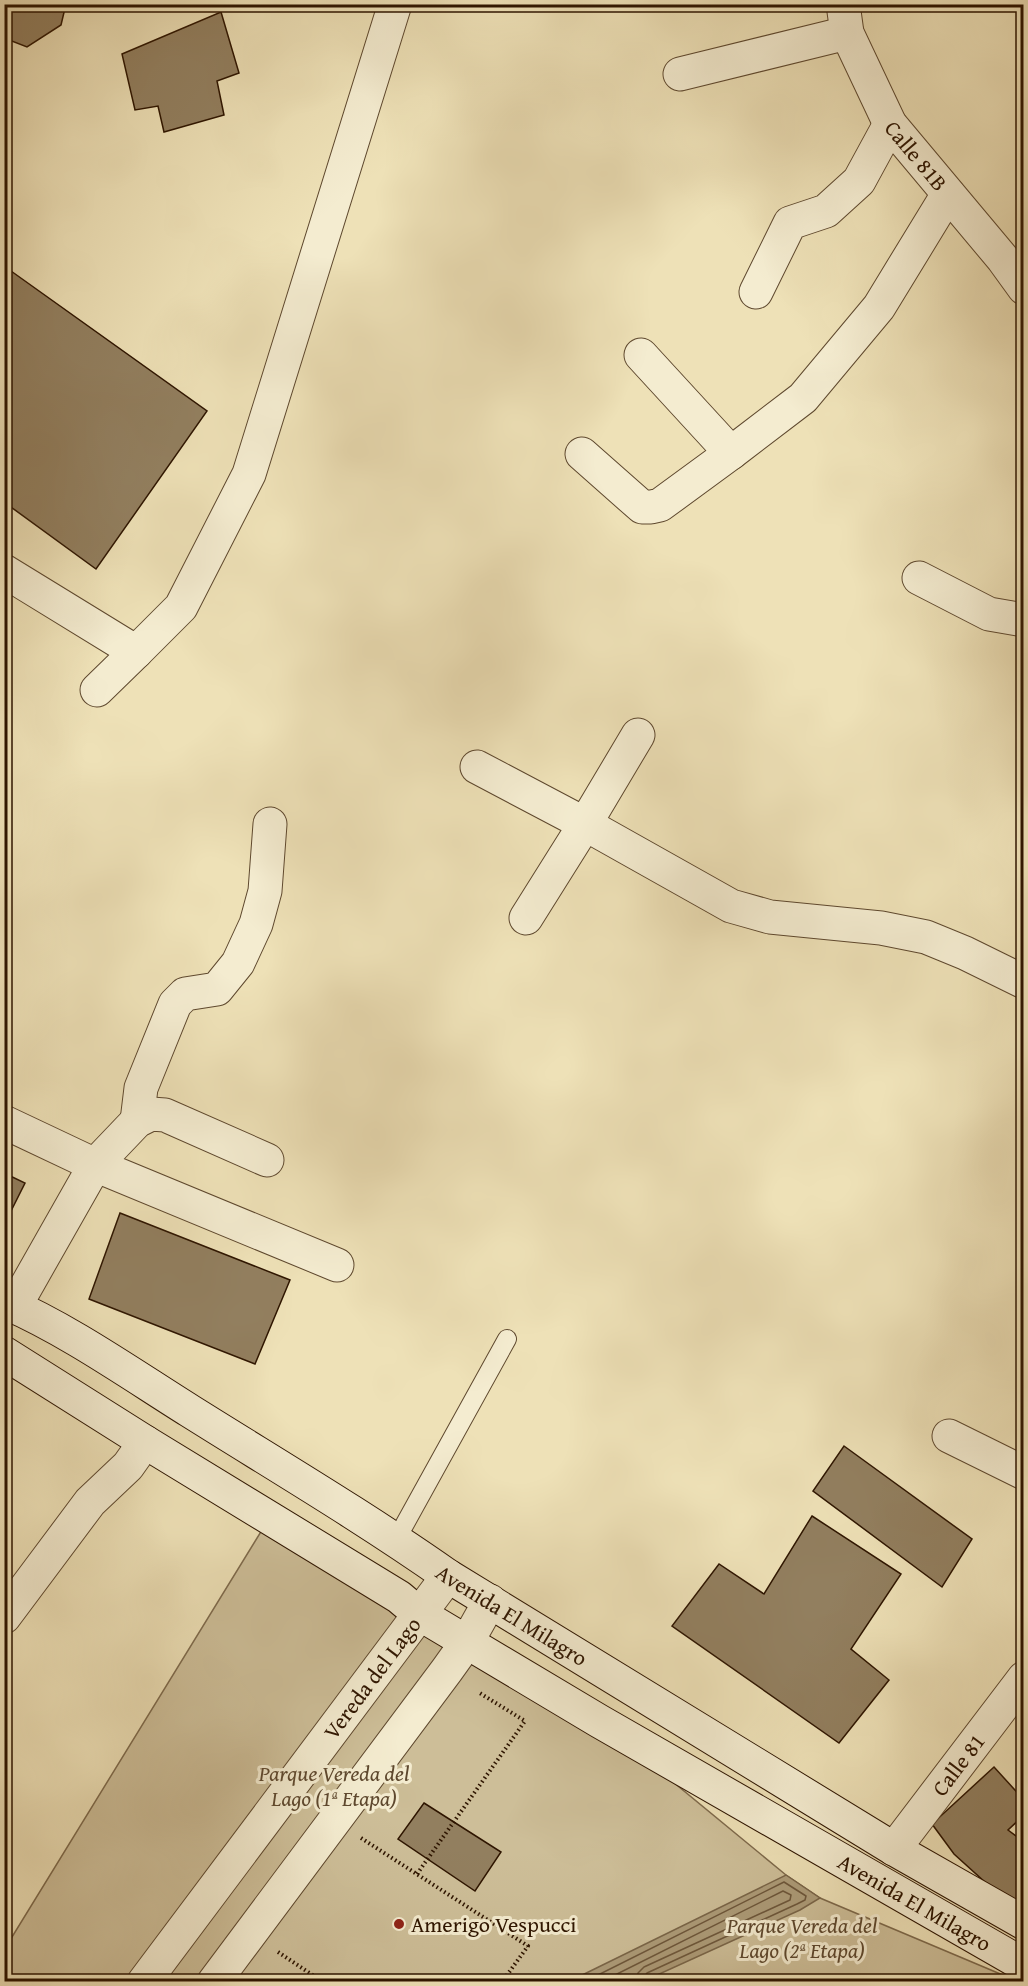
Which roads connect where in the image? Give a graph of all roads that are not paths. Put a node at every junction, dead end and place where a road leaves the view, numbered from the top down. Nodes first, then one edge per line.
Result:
1 (395, 4) edge
2 (845, 19) edge
3 (680, 74) dead end
4 (890, 124) junction
5 (948, 194) junction
6 (1023, 288) edge
7 (756, 292) dead end
8 (641, 355) dead end
9 (731, 453) junction
10 (582, 454) dead end
11 (9, 576) edge
12 (919, 578) dead end
13 (1023, 620) edge
14 (136, 652) junction
15 (97, 690) dead end
16 (638, 735) dead end
17 (477, 767) dead end
18 (270, 824) dead end
19 (585, 824) junction
20 (526, 918) dead end
21 (1023, 982) edge
22 (137, 1121) junction
23 (4, 1122) edge
24 (267, 1160) dead end
25 (95, 1165) junction
26 (337, 1265) dead end
27 (10, 1304) edge
28 (507, 1339) dead end
29 (4, 1353) edge
30 (949, 1436) dead end
31 (145, 1442) junction
32 (1023, 1473) edge
33 (396, 1540) junction
34 (448, 1576) junction
35 (490, 1601) junction
36 (418, 1613) junction
37 (4, 1617) edge
38 (467, 1642) junction
39 (1023, 1678) edge
40 (894, 1849) junction
41 (1023, 1923) edge
42 (1023, 1965) edge
43 (144, 1982) edge
44 (213, 1982) edge

1 - 14 street
2 - 3 street
2 - 4 street, Calle 81B
4 - 5 street, Calle 81B
4 - 7 street
5 - 6 street, Calle 81B
5 - 9 street
8 - 9 street
9 - 10 street
11 - 14 street
12 - 13 street
14 - 15 street
16 - 19 street
17 - 19 street
18 - 22 street
19 - 20 street
19 - 21 street
22 - 24 street
22 - 25 street
23 - 25 street
25 - 26 street
25 - 27 street
27 - 33 street, Avenida El Milagro
28 - 33 lane
29 - 31 street, Avenida El Milagro
30 - 32 street
31 - 36 street, Avenida El Milagro
31 - 37 street
33 - 34 street, Avenida El Milagro
34 - 35 street, Avenida El Milagro
34 - 36 street, Vereda del Lago
35 - 38 street
35 - 40 street, Avenida El Milagro
36 - 38 street, Avenida El Milagro
36 - 43 street, Vereda del Lago
38 - 42 street, Avenida El Milagro
38 - 44 street
39 - 40 street, Calle 81
40 - 41 street, Avenida El Milagro

